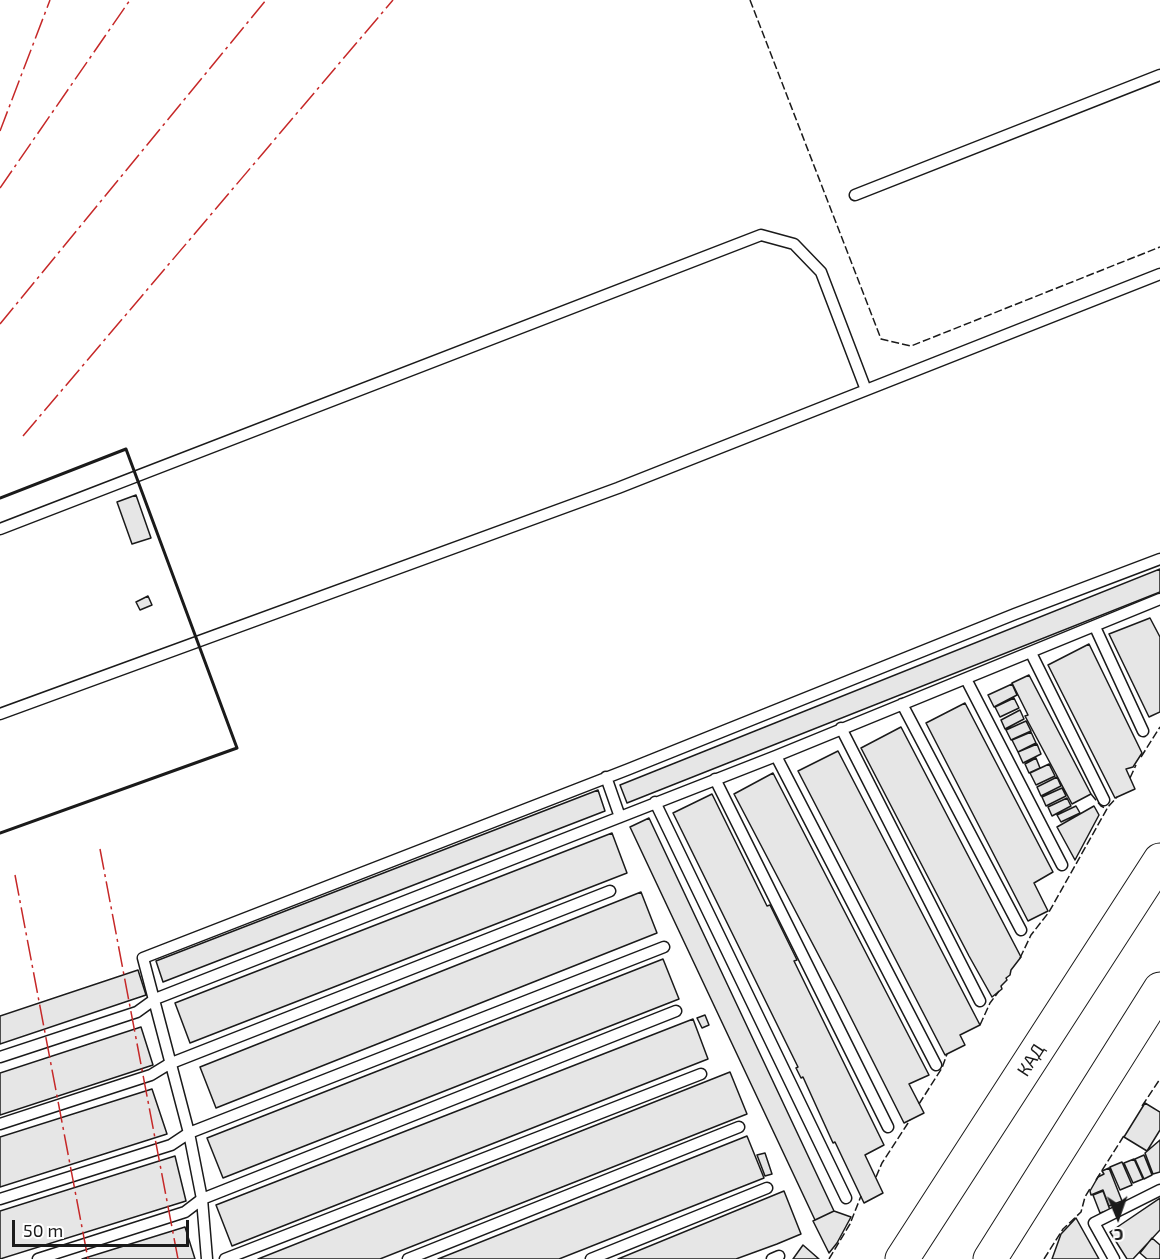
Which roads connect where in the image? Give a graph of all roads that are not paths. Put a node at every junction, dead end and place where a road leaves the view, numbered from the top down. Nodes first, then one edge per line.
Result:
1 (1160, 75) edge
2 (855, 195) dead end
3 (1160, 274) edge
4 (866, 390) junction
5 (0, 529) edge
6 (1160, 559) edge
7 (1159, 603) edge
8 (1095, 627) junction
9 (1030, 653) junction
10 (966, 679) junction
11 (902, 704) junction
12 (0, 714) edge
13 (841, 728) junction
14 (1143, 731) dead end
15 (776, 756) junction
16 (606, 777) junction
17 (715, 779) junction
18 (1104, 800) dead end
19 (655, 802) junction
20 (620, 817) junction
21 (1160, 860) edge
22 (1062, 865) dead end
23 (610, 891) dead end
24 (1021, 930) dead end
25 (664, 947) dead end
26 (1160, 989) edge
27 (155, 999) junction
28 (980, 1001) dead end
29 (676, 1011) dead end
30 (0, 1057) edge
31 (169, 1064) junction
32 (936, 1065) dead end
33 (701, 1074) dead end
34 (0, 1124) edge
35 (739, 1127) dead end
36 (888, 1127) dead end
37 (189, 1133) junction
38 (767, 1188) dead end
39 (1160, 1190) edge
40 (846, 1198) dead end
41 (0, 1199) edge
42 (202, 1199) junction
43 (38, 1259) edge
44 (207, 1259) edge
45 (225, 1259) edge
46 (408, 1259) edge
47 (591, 1259) edge
48 (902, 1259) edge
49 (990, 1259) edge
50 (1114, 1259) edge

1 - 2 lane
3 - 4 lane
4 - 5 lane
4 - 12 lane
6 - 16 lane
7 - 8 lane
8 - 9 lane
8 - 14 lane
9 - 10 lane
9 - 18 lane
10 - 11 lane
10 - 22 lane
11 - 13 lane
11 - 24 lane
13 - 15 lane
13 - 28 lane
15 - 17 lane
15 - 32 lane
16 - 20 lane
16 - 27 lane
17 - 19 lane
17 - 36 lane
19 - 20 lane
19 - 40 lane
20 - 27 lane
21 - 48 highway, КАД
23 - 31 lane
25 - 37 lane
26 - 49 highway
27 - 30 lane
27 - 31 lane
29 - 42 lane
31 - 34 lane
31 - 37 lane
33 - 45 lane
35 - 46 lane
37 - 41 lane
37 - 42 lane
38 - 47 lane
39 - 50 lane
42 - 43 lane
42 - 44 lane

